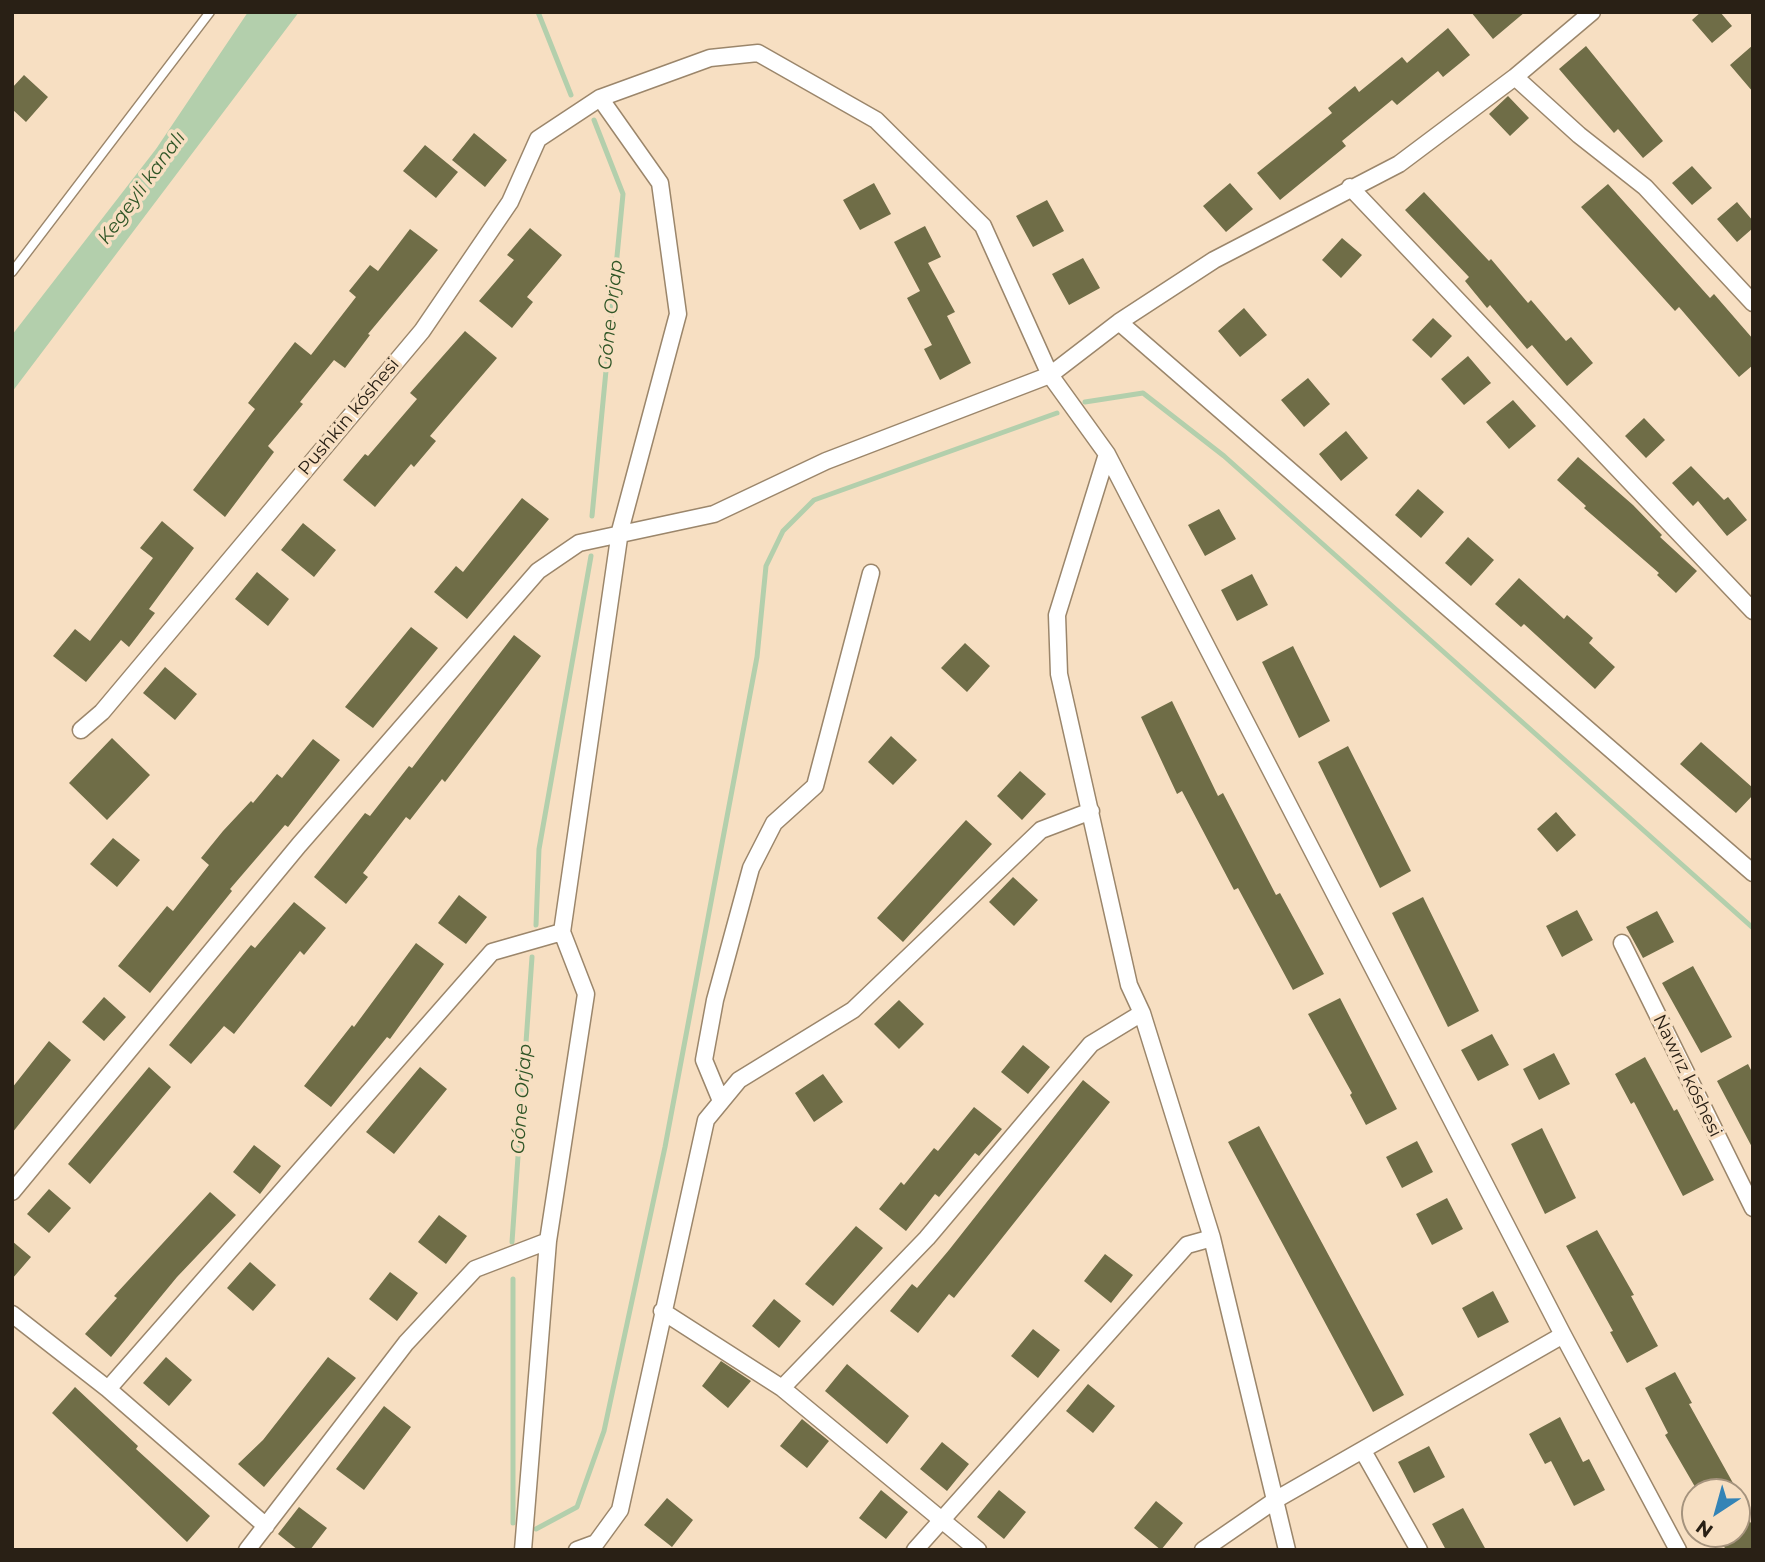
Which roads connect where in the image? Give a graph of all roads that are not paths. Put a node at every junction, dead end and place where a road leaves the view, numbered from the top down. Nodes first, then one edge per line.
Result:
1 (210, 12) edge
2 (1592, 12) edge
3 (1515, 77) junction
4 (600, 98) junction
5 (1350, 187) junction
6 (12, 272) edge
7 (1753, 303) edge
8 (1119, 322) junction
9 (1050, 374) junction
10 (1107, 454) junction
11 (620, 531) junction
12 (871, 573) dead end
13 (1753, 611) edge
14 (81, 730) dead end
15 (1091, 811) junction
16 (1753, 873) edge
17 (562, 932) junction
18 (1622, 943) dead end
19 (1142, 1013) junction
20 (721, 1101) junction
21 (12, 1192) edge
22 (1753, 1208) edge
23 (1212, 1238) junction
24 (548, 1241) junction
25 (662, 1311) junction
26 (12, 1314) edge
27 (1563, 1335) junction
28 (782, 1388) junction
29 (108, 1389) junction
30 (1363, 1451) junction
31 (1277, 1499) junction
32 (941, 1519) junction
33 (266, 1526) junction
34 (247, 1550) edge
35 (523, 1550) edge
36 (577, 1550) edge
37 (915, 1550) edge
38 (978, 1550) edge
39 (1203, 1550) edge
40 (1287, 1550) edge
41 (1419, 1550) edge
42 (1678, 1550) edge

1 - 6 lane
2 - 3 street
3 - 5 street
3 - 7 street
4 - 9 street, Pushkin kóshesi
4 - 11 street
4 - 14 street, Pushkin kóshesi
5 - 8 street
5 - 13 street
8 - 9 street
8 - 16 street
9 - 10 street, Pushkin kóshesi
9 - 11 street
10 - 15 street
10 - 27 street, Pushkin kóshesi
11 - 17 street
11 - 21 street
12 - 20 street
15 - 19 street
15 - 20 street
17 - 24 street
17 - 29 street
18 - 22 street, Nawrız kóshesi
19 - 23 street
19 - 28 street
20 - 25 street
23 - 31 street
23 - 32 street
24 - 33 street
24 - 35 street
25 - 28 street
25 - 36 street
26 - 29 street
27 - 30 street
27 - 42 street, Pushkin kóshesi
28 - 32 street
29 - 33 street
30 - 31 street
30 - 41 street
31 - 39 street
31 - 40 street
32 - 37 street
32 - 38 street
33 - 34 street

